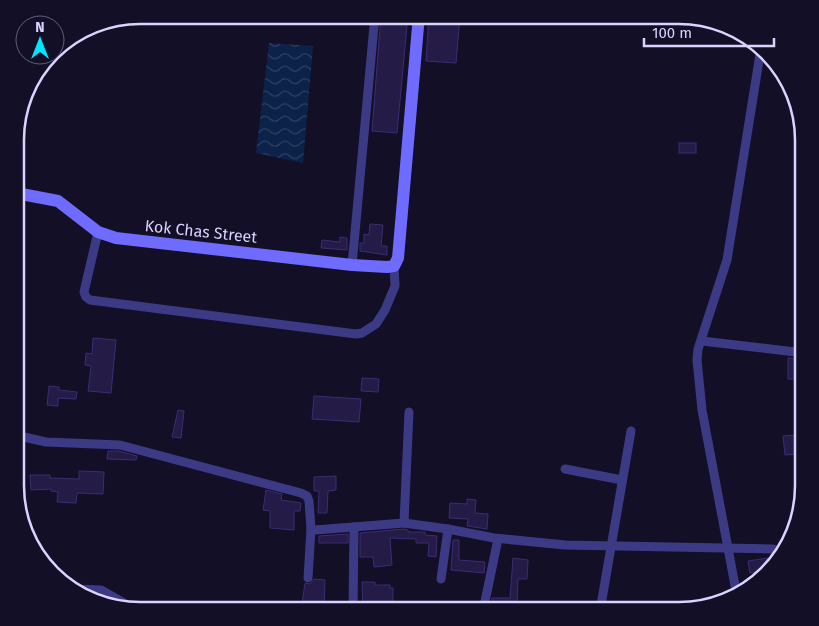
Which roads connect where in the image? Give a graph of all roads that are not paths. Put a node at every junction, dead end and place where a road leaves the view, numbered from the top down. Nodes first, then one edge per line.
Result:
1 (374, 24) edge
2 (418, 24) edge
3 (760, 56) edge
4 (24, 198) edge
5 (98, 232) junction
6 (352, 265) junction
7 (394, 266) junction
8 (702, 341) junction
9 (795, 353) edge
10 (409, 412) dead end
11 (631, 431) dead end
12 (24, 437) edge
13 (564, 469) dead end
14 (622, 480) junction
15 (404, 523) junction
16 (354, 527) junction
17 (311, 528) junction
18 (448, 529) junction
19 (498, 539) junction
20 (611, 547) junction
21 (729, 548) junction
22 (777, 550) edge
23 (308, 578) dead end
24 (441, 579) dead end
25 (736, 588) edge
26 (87, 590) edge
27 (119, 600) edge
28 (353, 602) edge
29 (484, 602) edge
30 (602, 602) edge

1 - 6 street
2 - 7 street
3 - 8 street
4 - 5 street, Kok Chas Street
5 - 6 street, Kok Chas Street
5 - 7 street
6 - 7 street, Kok Chas Street
8 - 9 street
8 - 21 street
10 - 15 street
11 - 14 street
12 - 17 street
13 - 14 street
14 - 20 street
15 - 16 street
15 - 18 street
16 - 17 street
16 - 28 street
17 - 23 street
18 - 19 street
18 - 24 street
19 - 20 street
19 - 29 street
20 - 21 street
20 - 30 street
21 - 22 street
21 - 25 street
26 - 27 street

